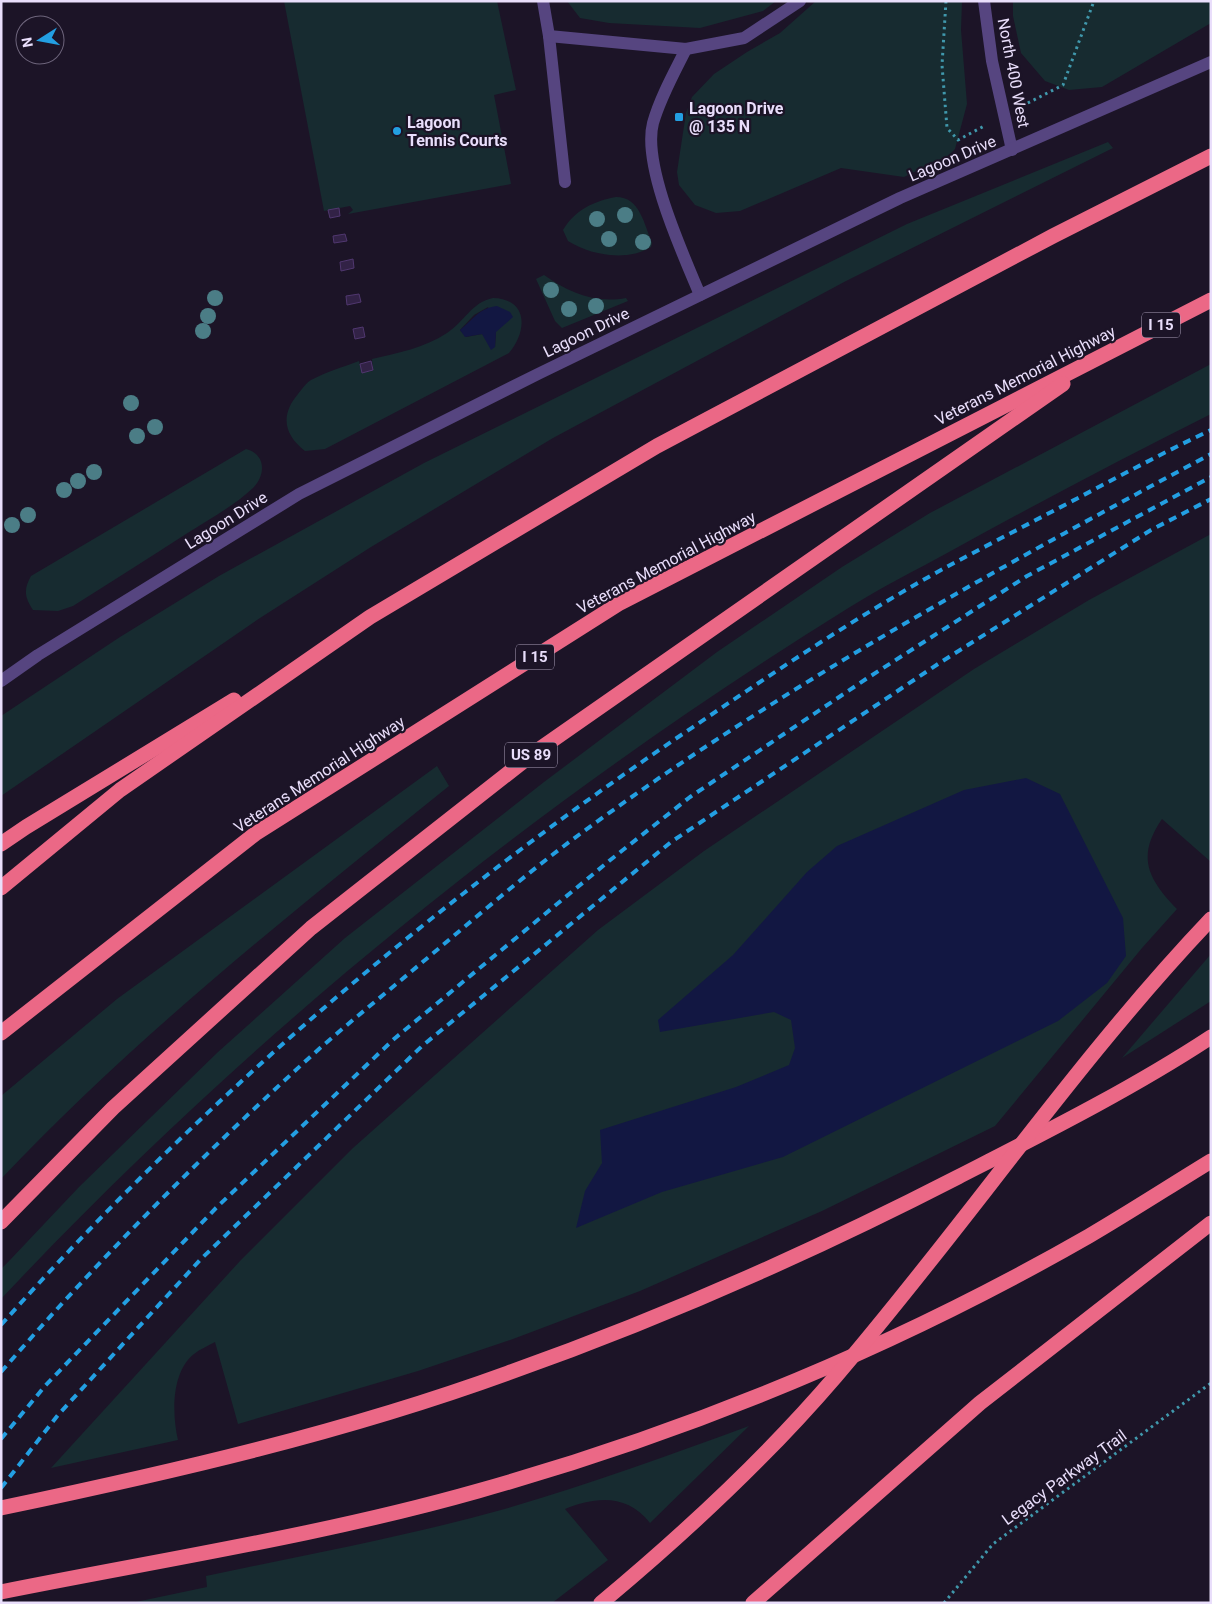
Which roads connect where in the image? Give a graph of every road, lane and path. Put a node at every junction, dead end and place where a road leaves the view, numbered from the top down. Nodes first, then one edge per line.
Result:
1 (543, 1) edge
2 (800, 1) edge
3 (946, 1) edge
4 (984, 1) edge
5 (1094, 1) edge
6 (549, 36) junction
7 (686, 49) junction
8 (1211, 62) edge
9 (1004, 116) junction
10 (1012, 150) junction
11 (1211, 156) edge
12 (565, 182) dead end
13 (700, 295) junction
14 (1211, 300) edge
15 (1111, 350) junction
16 (370, 617) junction
17 (1, 681) edge
18 (1, 844) edge
19 (1, 888) edge
20 (1211, 919) edge
21 (1, 1033) edge
22 (1211, 1037) edge
23 (1211, 1161) edge
24 (1, 1222) edge
25 (1211, 1223) edge
26 (1211, 1383) edge
27 (1, 1508) edge
28 (1, 1592) edge
29 (601, 1603) edge
30 (753, 1603) edge
31 (944, 1603) edge

1 - 6 street
2 - 7 street
3 - 9 path
4 - 9 street, North 400 West
5 - 9 path
6 - 7 street
6 - 12 street
7 - 13 street
8 - 10 street, Lagoon Drive
9 - 10 street, North 400 West
10 - 13 street, Lagoon Drive
11 - 16 highway
13 - 17 street, Lagoon Drive
14 - 15 highway, Veterans Memorial Highway / I 15
15 - 21 highway, Veterans Memorial Highway / I 15
15 - 24 highway, US 89
16 - 18 highway
16 - 19 highway
20 - 29 highway, bridge
22 - 27 highway
23 - 28 highway
25 - 30 highway
26 - 31 path, Legacy Parkway Trail

